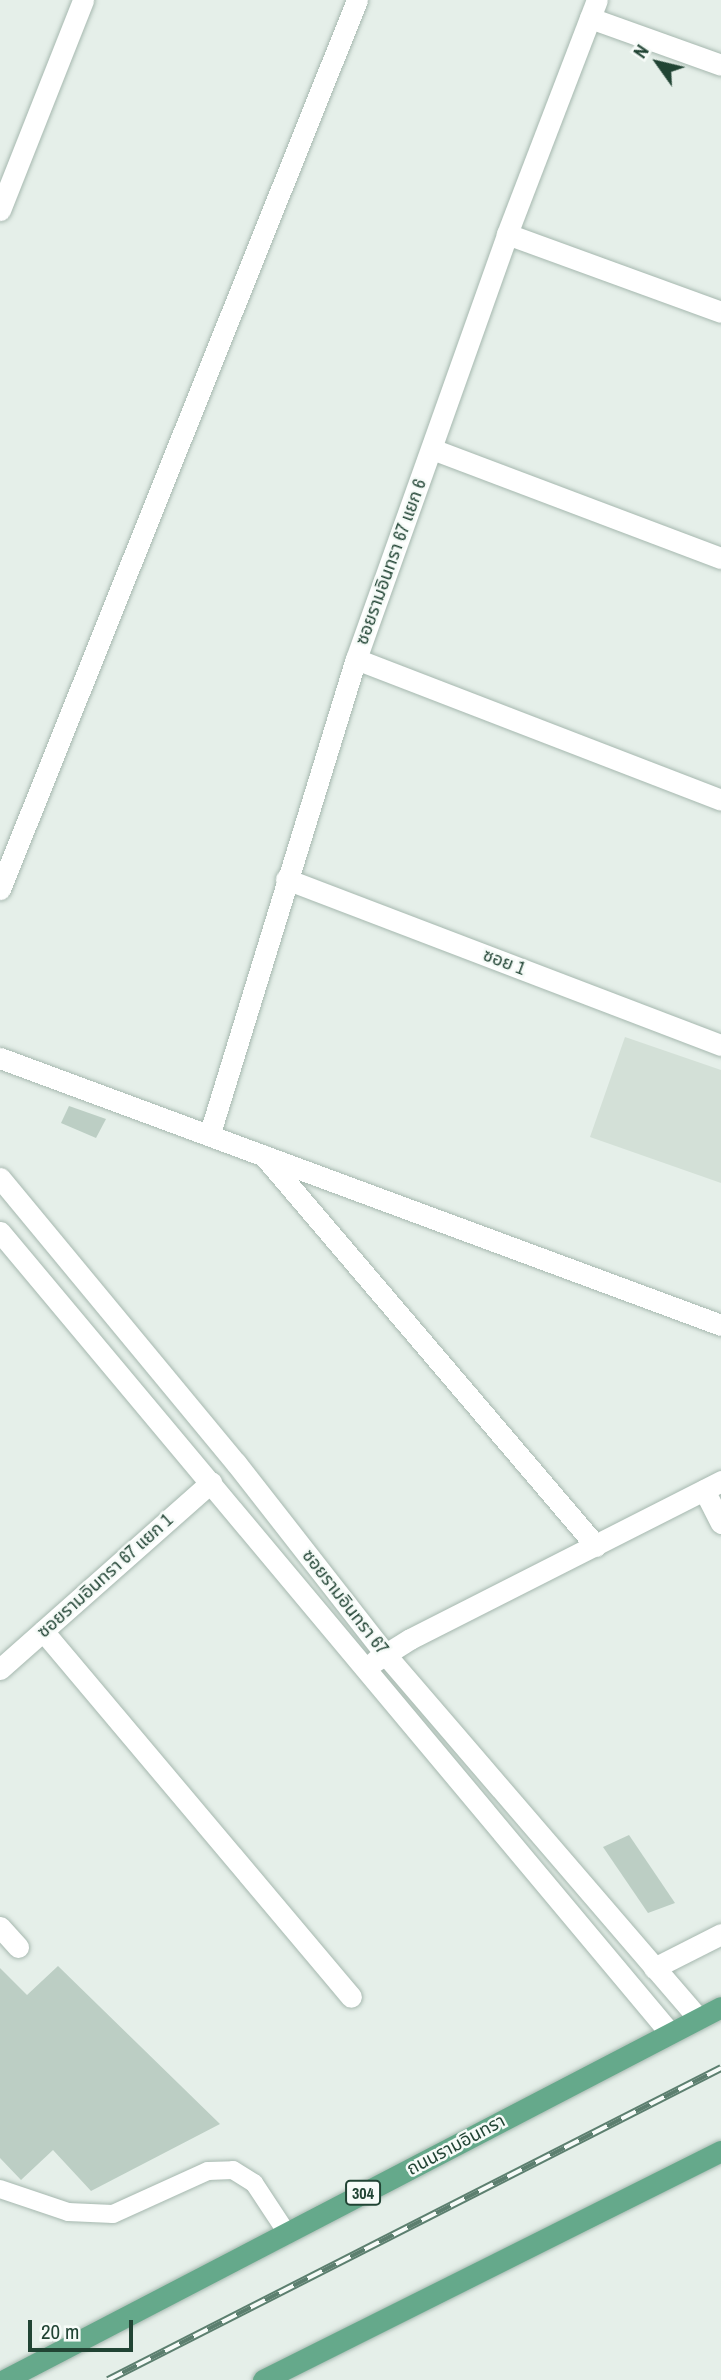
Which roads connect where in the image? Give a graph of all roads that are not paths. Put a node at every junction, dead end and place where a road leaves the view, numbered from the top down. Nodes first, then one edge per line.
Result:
1 (83, 0) edge
2 (357, 0) edge
3 (594, 9) edge
4 (721, 65) edge
5 (0, 210) edge
6 (507, 234) junction
7 (721, 312) edge
8 (432, 449) junction
9 (721, 558) edge
10 (356, 659) junction
11 (721, 800) edge
12 (286, 879) junction
13 (0, 889) edge
14 (721, 1045) edge
15 (0, 1058) edge
16 (209, 1133) junction
17 (262, 1153) junction
18 (0, 1178) edge
19 (0, 1232) edge
20 (721, 1325) edge
21 (211, 1482) junction
22 (713, 1486) edge
23 (721, 1523) edge
24 (596, 1546) junction
25 (43, 1631) junction
26 (385, 1654) junction
27 (0, 1669) edge
28 (365, 1670) junction
29 (0, 1927) edge
30 (721, 1934) edge
31 (18, 1947) dead end
32 (654, 1968) junction
33 (351, 1997) dead end
34 (721, 2007) edge
35 (698, 2018) junction
36 (670, 2034) junction
37 (721, 2151) edge
38 (0, 2189) edge
39 (287, 2233) junction
40 (4, 2380) edge
41 (263, 2380) edge

1 - 5 street
2 - 13 street
3 - 4 street
3 - 6 street, ซอยรามอินทรา 67 แยก 6
6 - 7 street
6 - 8 street, ซอยรามอินทรา 67 แยก 6
8 - 9 street
8 - 10 street, ซอยรามอินทรา 67 แยก 6
10 - 11 street
10 - 12 street, ซอยรามอินทรา 67 แยก 6
12 - 14 street, ซอย 1
12 - 16 street, ซอยรามอินทรา 67 แยก 6
15 - 16 street
16 - 17 street
17 - 20 street
17 - 24 street
18 - 26 street, ซอยรามอินทรา 67
19 - 21 street, ซอยรามอินทรา 67
21 - 25 street, ซอยรามอินทรา 67 แยก 1
21 - 28 street, ซอยรามอินทรา 67
22 - 23 street
22 - 24 street
24 - 26 street
25 - 27 street, ซอยรามอินทรา 67 แยก 1
25 - 33 street
26 - 28 street
26 - 32 street, ซอยรามอินทรา 67
28 - 36 street, ซอยรามอินทรา 67
29 - 31 street
30 - 32 street
32 - 35 street, ซอยรามอินทรา 67
34 - 35 main road, ถนนรามอินทรา / 304
35 - 36 main road, ถนนรามอินทรา / 304
36 - 39 main road, ถนนรามอินทรา / 304
37 - 41 main road
38 - 39 lane
39 - 40 main road, ถนนรามอินทรา / 304

